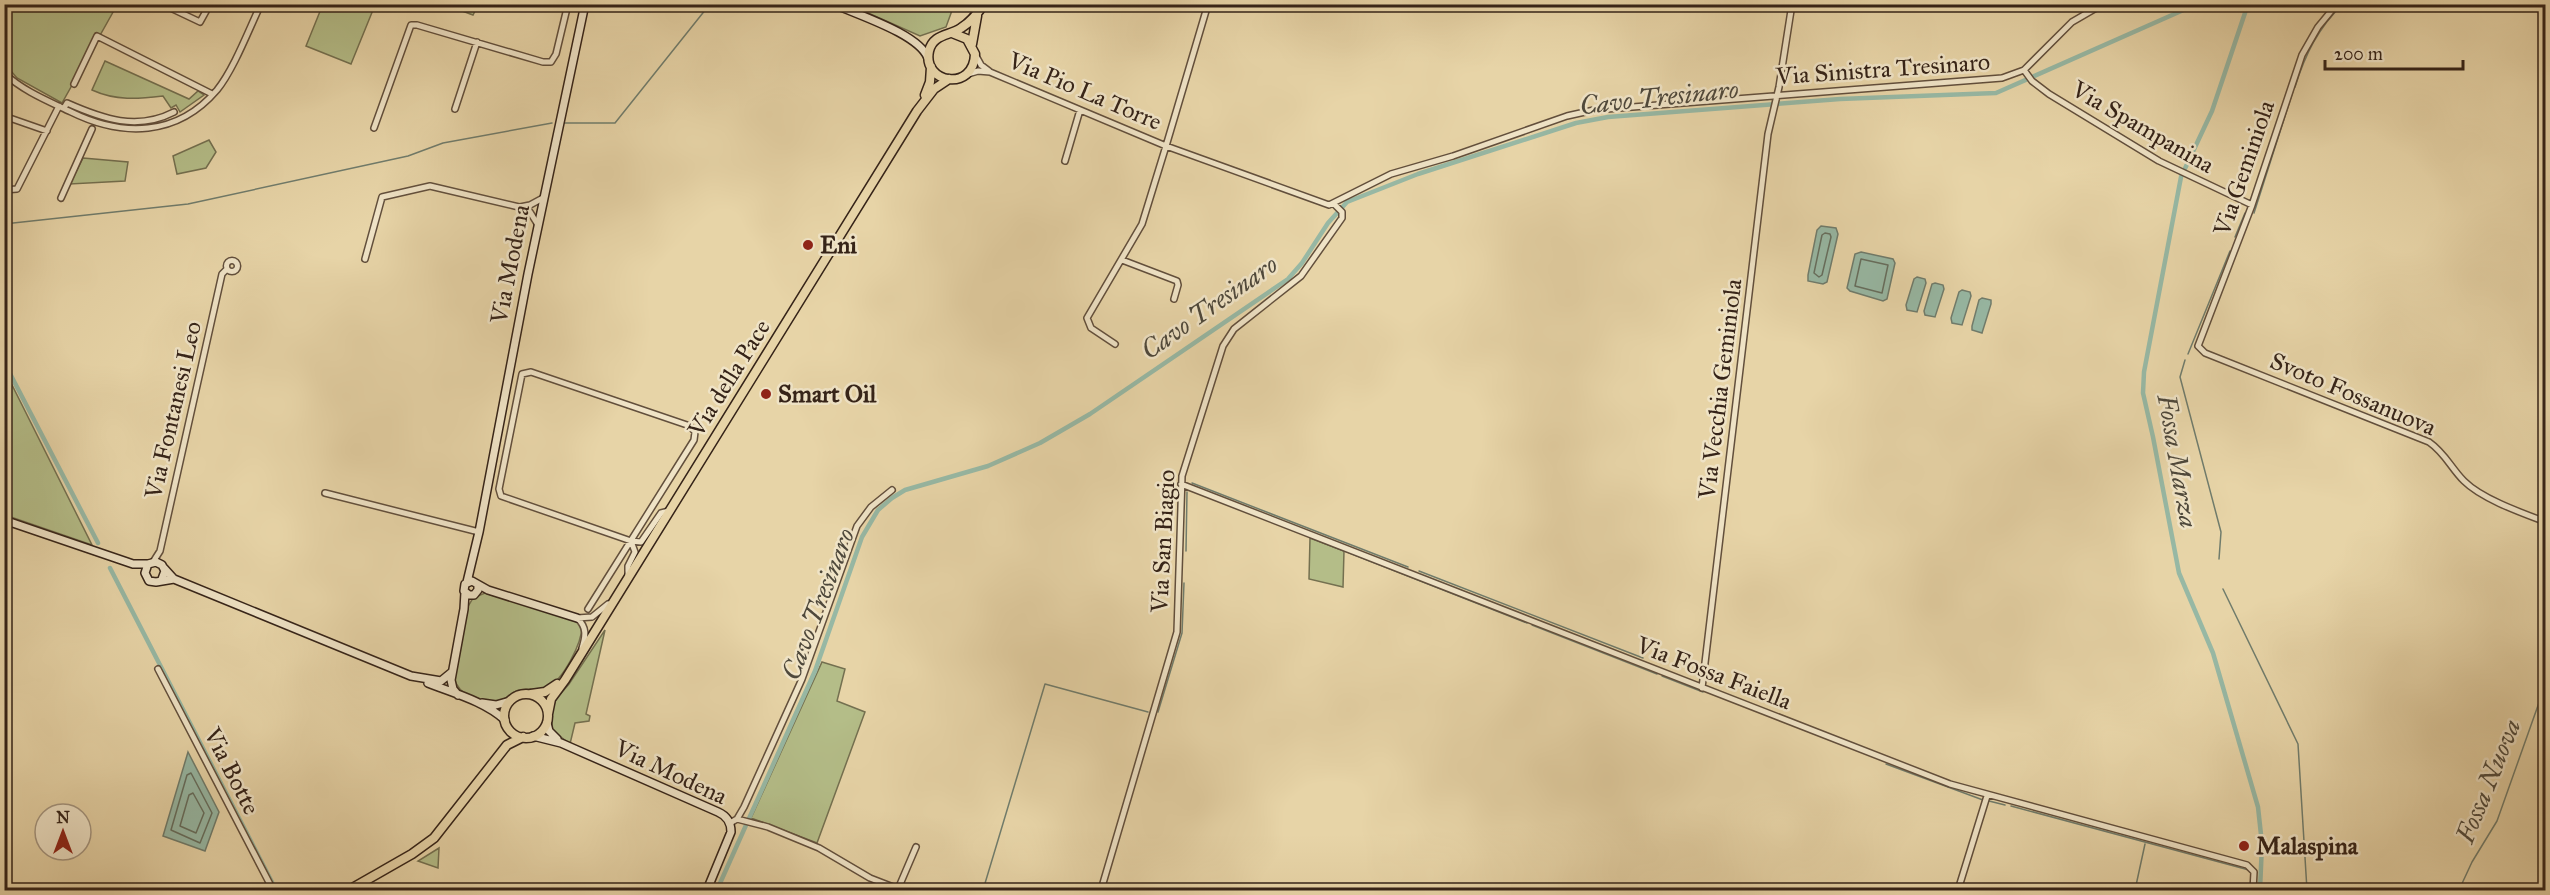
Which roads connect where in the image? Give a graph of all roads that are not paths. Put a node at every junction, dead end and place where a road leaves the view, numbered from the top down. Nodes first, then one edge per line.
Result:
1 (162, 4) edge
2 (210, 4) edge
3 (261, 4) edge
4 (568, 4) edge
5 (585, 4) edge
6 (834, 4) edge
7 (984, 4) edge
8 (1208, 4) edge
9 (1792, 4) edge
10 (2103, 4) edge
11 (2337, 4) edge
12 (977, 15) junction
13 (952, 33) junction
14 (905, 36) junction
15 (934, 40) junction
16 (477, 42) junction
17 (974, 50) junction
18 (929, 62) junction
19 (990, 72) junction
20 (4, 73) edge
21 (966, 74) junction
22 (2028, 76) junction
23 (949, 79) junction
24 (74, 84) dead end
25 (212, 94) junction
26 (1777, 96) junction
27 (62, 107) junction
28 (455, 109) dead end
29 (1080, 110) junction
30 (917, 111) junction
31 (174, 112) dead end
32 (4, 116) edge
33 (374, 128) dead end
34 (92, 129) dead end
35 (47, 131) junction
36 (1166, 146) junction
37 (1065, 161) dead end
38 (4, 190) edge
39 (61, 198) dead end
40 (543, 198) junction
41 (2252, 205) junction
42 (1337, 208) junction
43 (530, 209) junction
44 (540, 212) junction
45 (538, 225) junction
46 (365, 259) dead end
47 (1122, 260) junction
48 (228, 270) dead end
49 (1174, 299) dead end
50 (1115, 344) dead end
51 (2199, 349) joint
52 (498, 431) junction
53 (509, 433) junction
54 (1181, 484) junction
55 (892, 490) dead end
56 (325, 493) dead end
57 (669, 511) junction
58 (4, 520) edge
59 (2546, 522) edge
60 (479, 532) junction
61 (631, 541) junction
62 (160, 551) junction
63 (151, 563) junction
64 (133, 564) junction
65 (163, 566) junction
66 (472, 568) junction
67 (145, 576) junction
68 (628, 578) junction
69 (162, 579) junction
70 (174, 579) junction
71 (467, 582) junction
72 (476, 589) junction
73 (465, 592) junction
74 (618, 594) junction
75 (464, 609) junction
76 (588, 609) dead end
77 (578, 618) junction
78 (579, 657) junction
79 (573, 666) junction
80 (158, 669) dead end
81 (452, 672) junction
82 (411, 676) junction
83 (1702, 688) junction
84 (531, 694) junction
85 (458, 695) junction
86 (474, 701) junction
87 (510, 701) junction
88 (547, 718) junction
89 (505, 722) junction
90 (533, 736) junction
91 (523, 737) junction
92 (561, 743) junction
93 (489, 767) junction
94 (1988, 796) junction
95 (736, 820) junction
96 (916, 847) dead end
97 (900, 890) edge
98 (273, 891) edge
99 (349, 891) edge
100 (707, 891) edge
101 (1101, 891) edge
102 (1958, 891) edge
103 (2253, 891) edge

1 - 2 street
3 - 25 street
4 - 16 street
5 - 40 street, Via Modena
6 - 14 street
7 - 12 main road
8 - 36 street
9 - 26 street, Via Vecchia Geminiola
10 - 22 street, Via Sinistra Tresinaro
11 - 41 street, Via Geminiola
12 - 13 main road
12 - 17 main road
13 - 15 main road
13 - 17 main road
14 - 15 street
14 - 18 street
15 - 18 main road
16 - 28 street
16 - 33 street
17 - 19 street, Via Pio La Torre
17 - 21 main road
18 - 23 main road
18 - 30 main road, Via della Pace
19 - 21 street, Via Pio La Torre
19 - 29 street, Via Pio La Torre
20 - 27 street
21 - 23 main road
22 - 26 street, Via Sinistra Tresinaro
22 - 41 street, Via Spampanina
23 - 30 main road, Via della Pace
24 - 25 street
25 - 27 street
26 - 42 street, Via Sinistra Tresinaro
26 - 83 street, Via Vecchia Geminiola
27 - 31 street
27 - 35 street
29 - 36 street, Via Pio La Torre
29 - 37 street
30 - 57 main road, Via della Pace
32 - 35 street
34 - 39 street
35 - 38 street
36 - 42 street
36 - 47 street
40 - 43 street
40 - 44 street, Via Modena
41 - 51 street, Via Geminiola
42 - 54 street, Via San Biagio
43 - 44 street
43 - 45 street
43 - 46 street
44 - 45 street, Via Modena
45 - 52 street, Via Modena
47 - 49 street
47 - 50 street
48 - 62 street, Via Fontanesi Leo
51 - 59 street, Svoto Fossanuova
52 - 53 street
52 - 60 street, Via Modena
53 - 61 street
53 - 61 street
54 - 83 street, Via Fossa Faiella
54 - 101 street, Via San Biagio
55 - 95 street
56 - 60 street
57 - 61 street
57 - 68 main road, Via della Pace
58 - 64 street
60 - 66 street, Via Modena
61 - 68 street
61 - 76 street
62 - 63 street, Via Fontanesi Leo
62 - 65 street, Via Fontanesi Leo
63 - 64 street
63 - 65 street
63 - 67 street
64 - 67 street
65 - 69 street
65 - 70 street
66 - 71 street, Via Modena
66 - 72 street, Via Modena
67 - 69 street
68 - 74 main road, Via della Pace
69 - 70 street
70 - 82 street
71 - 72 street
71 - 73 street, Via Modena
72 - 73 street
72 - 75 street, Via Modena
72 - 77 street
73 - 75 street, Via Modena
74 - 77 street
74 - 78 main road, Via della Pace
75 - 81 street, Via Modena
77 - 78 street
78 - 79 main road, Via della Pace
79 - 84 main road, Via della Pace
79 - 88 main road, Via della Pace
80 - 98 street, Via Botte
81 - 82 street
81 - 85 street, Via Modena
82 - 85 street
83 - 94 street, Via Fossa Faiella
84 - 87 main road, Via della Pace
84 - 88 main road
85 - 86 street
86 - 87 street
86 - 89 street
87 - 89 main road
88 - 90 main road, Via della Pace
88 - 92 street
89 - 91 main road
89 - 93 main road
90 - 91 main road
90 - 92 street
91 - 93 main road
92 - 95 street, Via Modena
93 - 99 main road
94 - 102 street
94 - 103 street, Via Fossa Faiella
95 - 97 street
95 - 100 street, Via Modena
96 - 97 street

